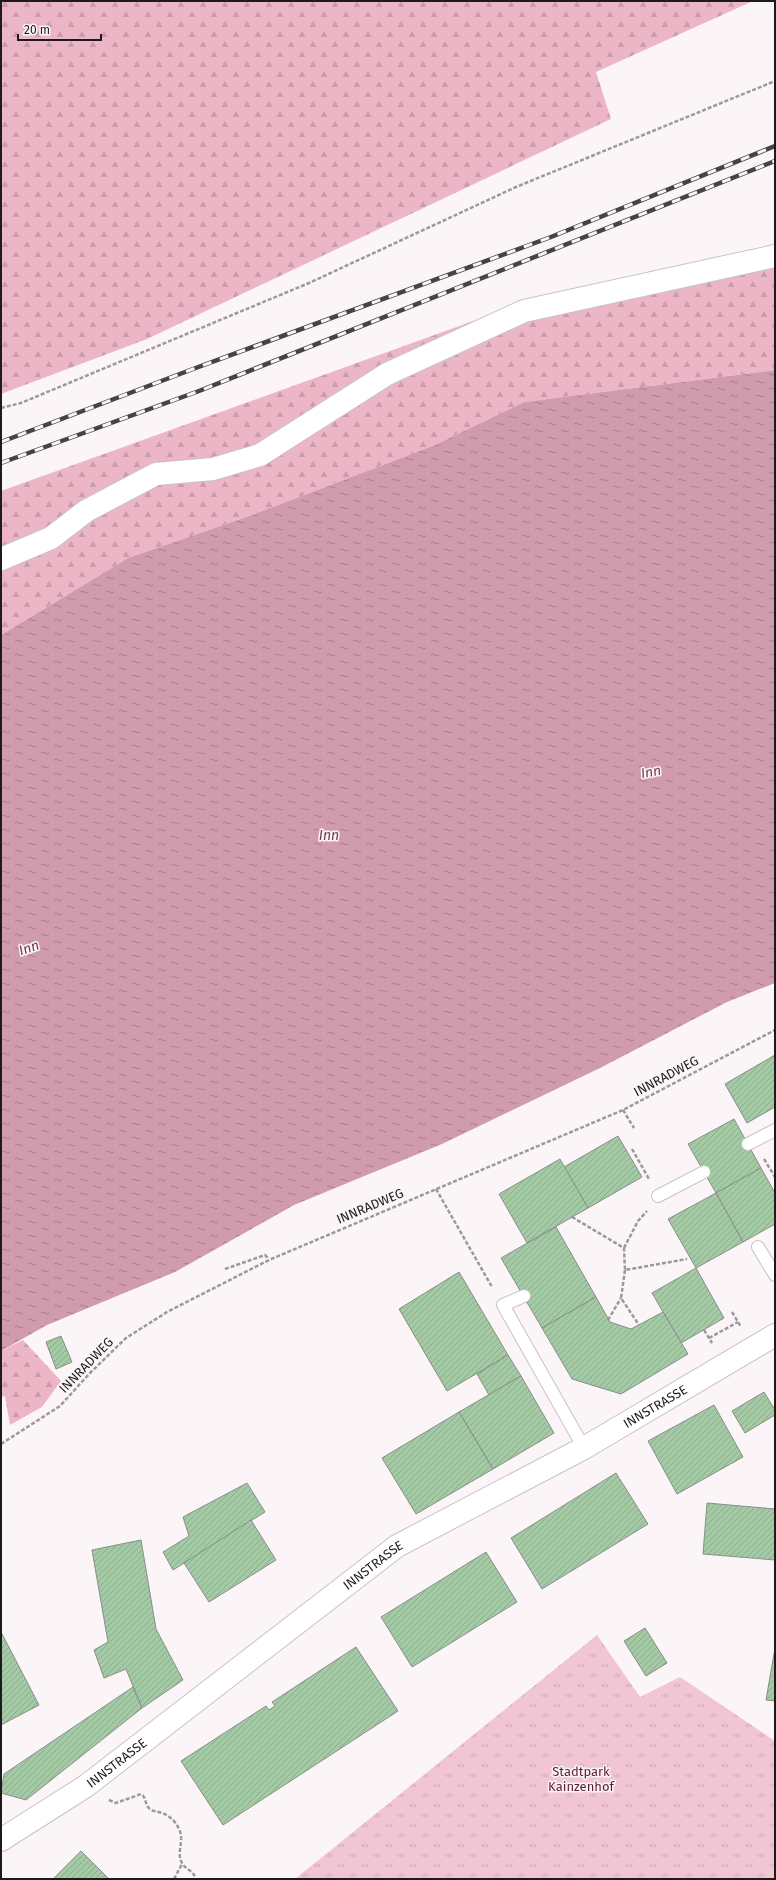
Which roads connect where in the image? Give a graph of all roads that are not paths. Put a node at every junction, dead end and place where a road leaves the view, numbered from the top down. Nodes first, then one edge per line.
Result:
1 (775, 256) edge
2 (1, 558) edge
3 (775, 1130) edge
4 (748, 1144) dead end
5 (704, 1172) dead end
6 (658, 1196) dead end
7 (758, 1247) dead end
8 (775, 1275) edge
9 (524, 1296) dead end
10 (775, 1335) edge
11 (584, 1448) junction
12 (1, 1840) edge

1 - 2 street
3 - 4 lane
5 - 6 lane
7 - 8 lane
9 - 11 lane
10 - 11 street, INNSTRASSE
11 - 12 street, INNSTRASSE

